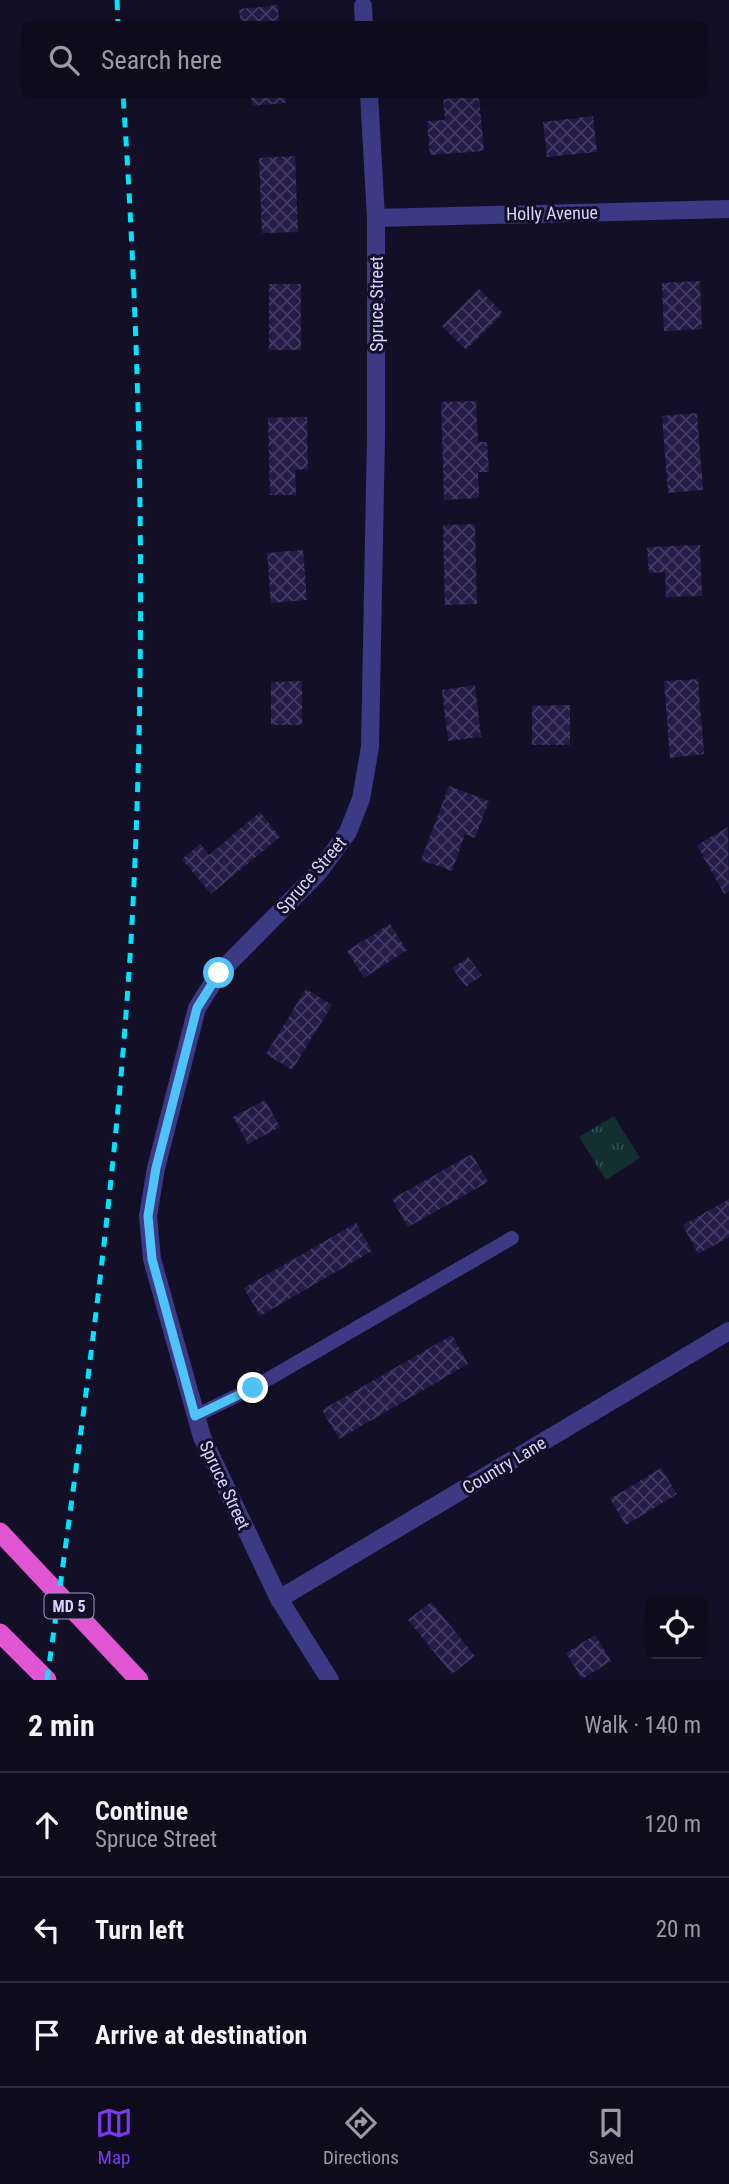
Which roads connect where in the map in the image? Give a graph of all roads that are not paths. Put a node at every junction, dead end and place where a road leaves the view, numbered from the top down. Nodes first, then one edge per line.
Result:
1 (369, 98) edge
2 (729, 209) edge
3 (376, 218) junction
4 (512, 1238) dead end
5 (729, 1331) edge
6 (195, 1416) junction
7 (0, 1532) edge
8 (279, 1599) junction
9 (0, 1633) edge
10 (47, 1680) edge
11 (139, 1680) edge
12 (330, 1680) edge

1 - 3 street, Spruce Street
2 - 3 street, Holly Avenue
3 - 6 street, Spruce Street
4 - 6 lane
5 - 8 street, Country Lane
6 - 8 street, Spruce Street
7 - 11 highway, MD 5
8 - 12 street, Spruce Street
9 - 10 highway

